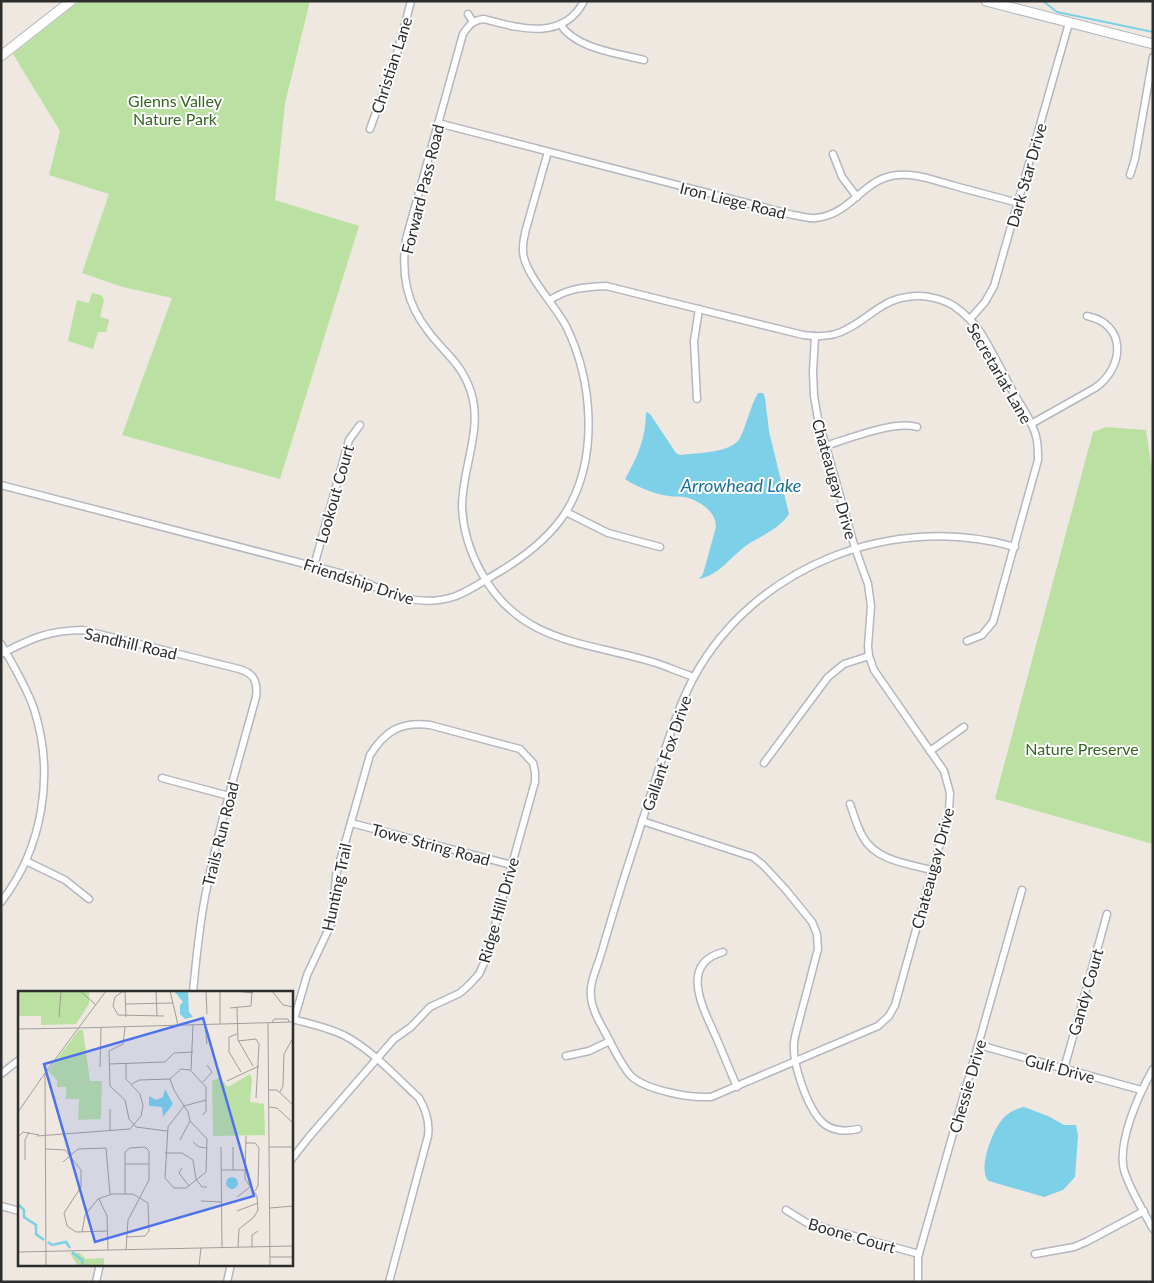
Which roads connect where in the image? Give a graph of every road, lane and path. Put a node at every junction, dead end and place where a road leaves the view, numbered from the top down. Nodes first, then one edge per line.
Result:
1 (71, 1) edge
2 (411, 1) edge
3 (584, 1) edge
4 (986, 1) edge
5 (468, 14) dead end
6 (473, 22) junction
7 (1069, 23) junction
8 (560, 24) junction
9 (1153, 44) edge
10 (1, 56) edge
11 (1153, 56) edge
12 (644, 60) dead end
13 (438, 123) junction
14 (370, 129) dead end
15 (548, 152) junction
16 (833, 154) dead end
17 (1130, 175) dead end
18 (857, 197) junction
19 (1018, 203) junction
20 (550, 300) junction
21 (699, 309) junction
22 (1087, 316) dead end
23 (970, 319) junction
24 (815, 336) junction
25 (698, 399) dead end
26 (1031, 424) junction
27 (360, 425) dead end
28 (917, 427) dead end
29 (825, 446) junction
30 (1, 485) edge
31 (566, 512) junction
32 (660, 547) dead end
33 (1015, 547) junction
34 (855, 548) junction
35 (314, 566) junction
36 (485, 580) junction
37 (967, 640) dead end
38 (1, 644) edge
39 (4, 653) edge
40 (869, 656) junction
41 (694, 678) junction
42 (255, 679) joint
43 (964, 727) dead end
44 (391, 731) joint
45 (930, 751) junction
46 (764, 764) dead end
47 (162, 778) dead end
48 (229, 796) junction
49 (850, 804) dead end
50 (642, 821) junction
51 (351, 823) junction
52 (26, 861) junction
53 (512, 865) junction
54 (932, 870) junction
55 (1022, 890) dead end
56 (89, 899) dead end
57 (1, 902) edge
58 (1107, 914) dead end
59 (723, 952) dead end
60 (193, 991) edge
61 (293, 1019) edge
62 (610, 1041) junction
63 (979, 1045) junction
64 (566, 1056) dead end
65 (376, 1059) junction
66 (18, 1061) edge
67 (795, 1062) junction
68 (1153, 1069) edge
69 (1064, 1070) junction
70 (1, 1074) edge
71 (737, 1087) junction
72 (1141, 1090) junction
73 (858, 1129) dead end
74 (292, 1159) edge
75 (1, 1206) edge
76 (786, 1210) dead end
77 (18, 1211) edge
78 (1144, 1211) junction
79 (1153, 1229) edge
80 (919, 1254) junction
81 (1035, 1254) dead end
82 (100, 1266) edge
83 (231, 1266) edge
84 (96, 1282) edge
85 (227, 1282) edge
86 (389, 1282) edge
87 (918, 1282) edge

1 - 10 main road
2 - 14 street, Christian Lane
3 - 8 street
4 - 7 main road
5 - 6 street
6 - 8 street
6 - 13 street, Forward Pass Road
7 - 9 main road
7 - 19 street, Dark Star Drive
8 - 12 street
11 - 17 street
13 - 15 street, Iron Liege Road
13 - 36 street, Forward Pass Road
15 - 18 street, Iron Liege Road
15 - 20 street, Friendship Drive
16 - 18 street
18 - 19 street, Iron Liege Road
19 - 23 street, Dark Star Drive
20 - 21 street, Secretariat Lane
20 - 31 street, Friendship Drive
21 - 24 street, Secretariat Lane
21 - 25 street
22 - 26 street
23 - 24 street, Secretariat Lane
23 - 26 street, Secretariat Lane
24 - 29 street, Chateaugay Drive
26 - 33 street, Secretariat Lane
27 - 35 street, Lookout Court
28 - 29 street
29 - 34 street, Chateaugay Drive
30 - 35 street, Friendship Drive
31 - 32 street
31 - 36 street, Friendship Drive
33 - 34 street, Gallant Fox Drive
33 - 37 street, Secretariat Lane
34 - 40 street, Chateaugay Drive
34 - 41 street, Gallant Fox Drive
35 - 36 street, Friendship Drive
36 - 41 street
38 - 39 street
39 - 42 street, Sandhill Road
39 - 52 street
40 - 45 street, Chateaugay Drive
40 - 46 street
41 - 50 street, Gallant Fox Drive
42 - 48 street, Trails Run Road
43 - 45 street
44 - 51 street, Hunting Trail
44 - 53 street, Ridge Hill Drive
45 - 54 street, Chateaugay Drive
47 - 48 street
48 - 60 street, Trails Run Road
49 - 54 street
50 - 62 street, Gallant Fox Drive
50 - 67 street
51 - 53 street, Towe String Road
51 - 61 street, Hunting Trail
52 - 56 street
52 - 57 street
53 - 65 street, Ridge Hill Drive
54 - 67 street, Chateaugay Drive
55 - 63 street, Chessie Drive
58 - 69 street, Gandy Court
59 - 71 street
61 - 65 street
62 - 64 street
62 - 71 street, Chateaugay Drive
63 - 69 street, Gulf Drive
63 - 80 street, Chessie Drive
65 - 74 street, Ridge Hill Drive
65 - 86 street
66 - 70 street
67 - 71 street, Chateaugay Drive
67 - 73 street
68 - 72 street
69 - 72 street, Gulf Drive
72 - 78 street
75 - 77 street
76 - 80 street, Boone Court
78 - 79 street
78 - 81 street
80 - 87 street, Chessie Drive
82 - 84 street
83 - 85 street

